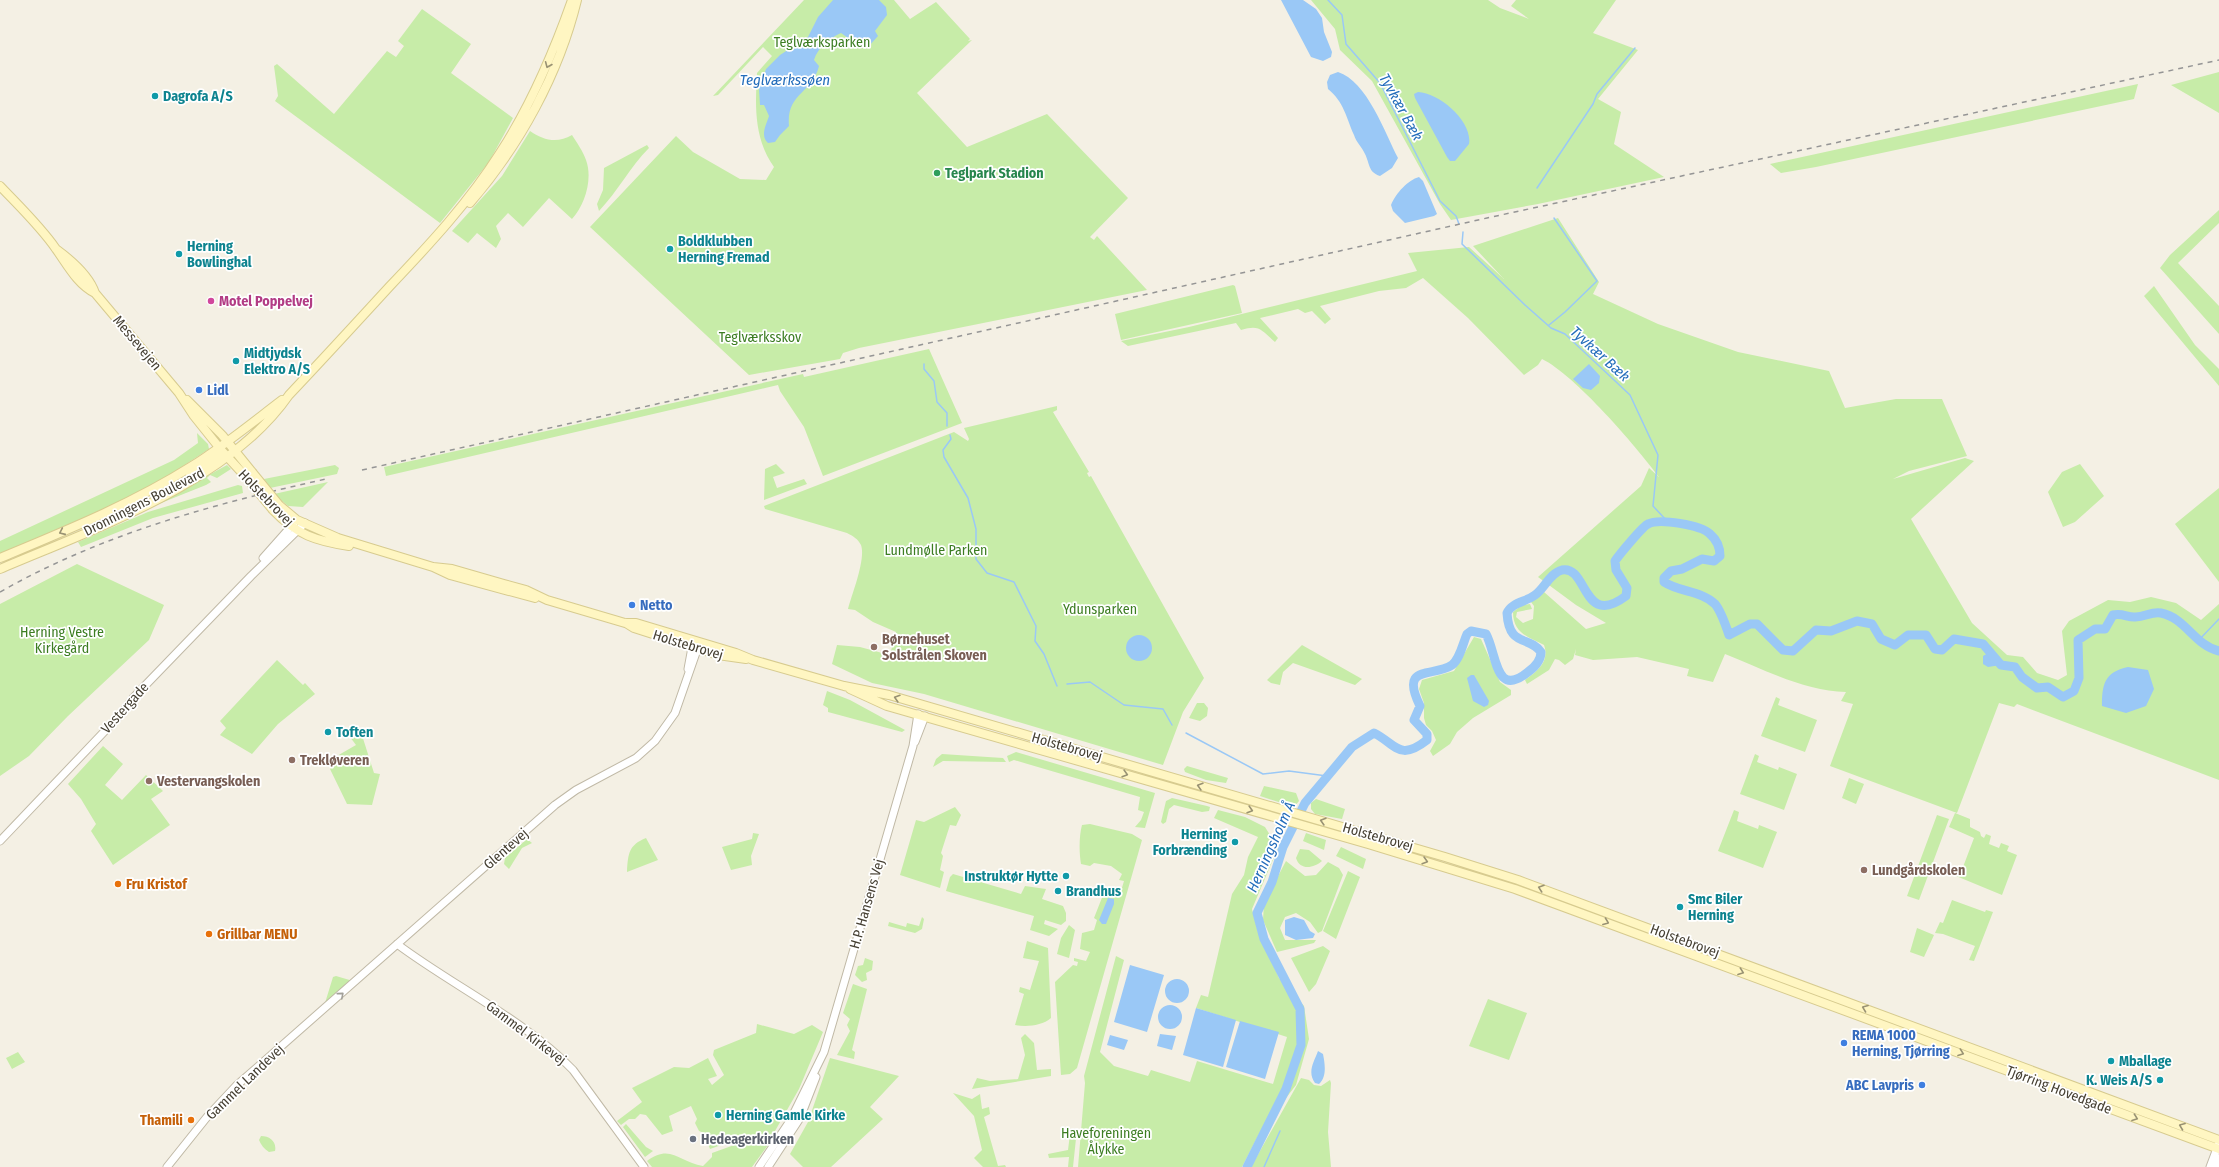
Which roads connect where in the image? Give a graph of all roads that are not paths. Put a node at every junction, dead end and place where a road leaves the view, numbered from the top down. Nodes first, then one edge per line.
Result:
1 (572, 0) edge
2 (578, 0) edge
3 (0, 186) edge
4 (433, 241) junction
5 (180, 393) junction
6 (289, 395) junction
7 (227, 449) junction
8 (298, 525) junction
9 (366, 548) junction
10 (0, 558) edge
11 (0, 569) edge
12 (696, 645) junction
13 (753, 660) junction
14 (922, 712) junction
15 (0, 841) edge
16 (398, 944) junction
17 (312, 1020) joint
18 (1902, 1022) joint
19 (1898, 1030) joint
20 (820, 1061) junction
21 (2218, 1145) edge
22 (2219, 1158) edge
23 (167, 1167) edge
24 (644, 1167) edge
25 (759, 1167) edge
26 (768, 1167) edge
27 (2210, 1167) edge
28 (2216, 1167) edge

1 -> 4 main road, Dronningens Boulevard
2 - 4 main road, Dronningens Boulevard
3 - 5 main road, Messevejen
4 - 6 main road, Dronningens Boulevard
5 - 7 main road, Messevejen
5 - 7 main road, Messevejen
6 - 7 main road, Dronningens Boulevard
6 - 7 main road, Dronningens Boulevard
7 - 8 main road, Holstebrovej, bridge
7 -> 10 main road, Dronningens Boulevard
7 - 11 main road, Dronningens Boulevard
8 - 9 main road, Holstebrovej
8 - 9 main road, Holstebrovej
8 - 15 street, Vestergade
9 - 12 main road, Holstebrovej
12 - 13 main road, Holstebrovej
12 - 13 main road, Holstebrovej
12 - 16 street, Glentevej
13 - 14 main road, Holstebrovej
18 -> 14 main road, Holstebrovej
14 -> 19 main road, Holstebrovej
14 - 20 street, H.P. Hansens Vej
17 -> 16 street, Glentevej
16 - 24 street, Gammel Kirkevej
17 - 23 street, Gammel Landevej
21 -> 18 main road, Tjørring Hovedgade
19 -> 21 main road, Tjørring Hovedgade
20 - 25 street, H.P. Hansens Vej
20 - 26 street, H.P. Hansens Vej
21 - 27 street
22 - 28 street

